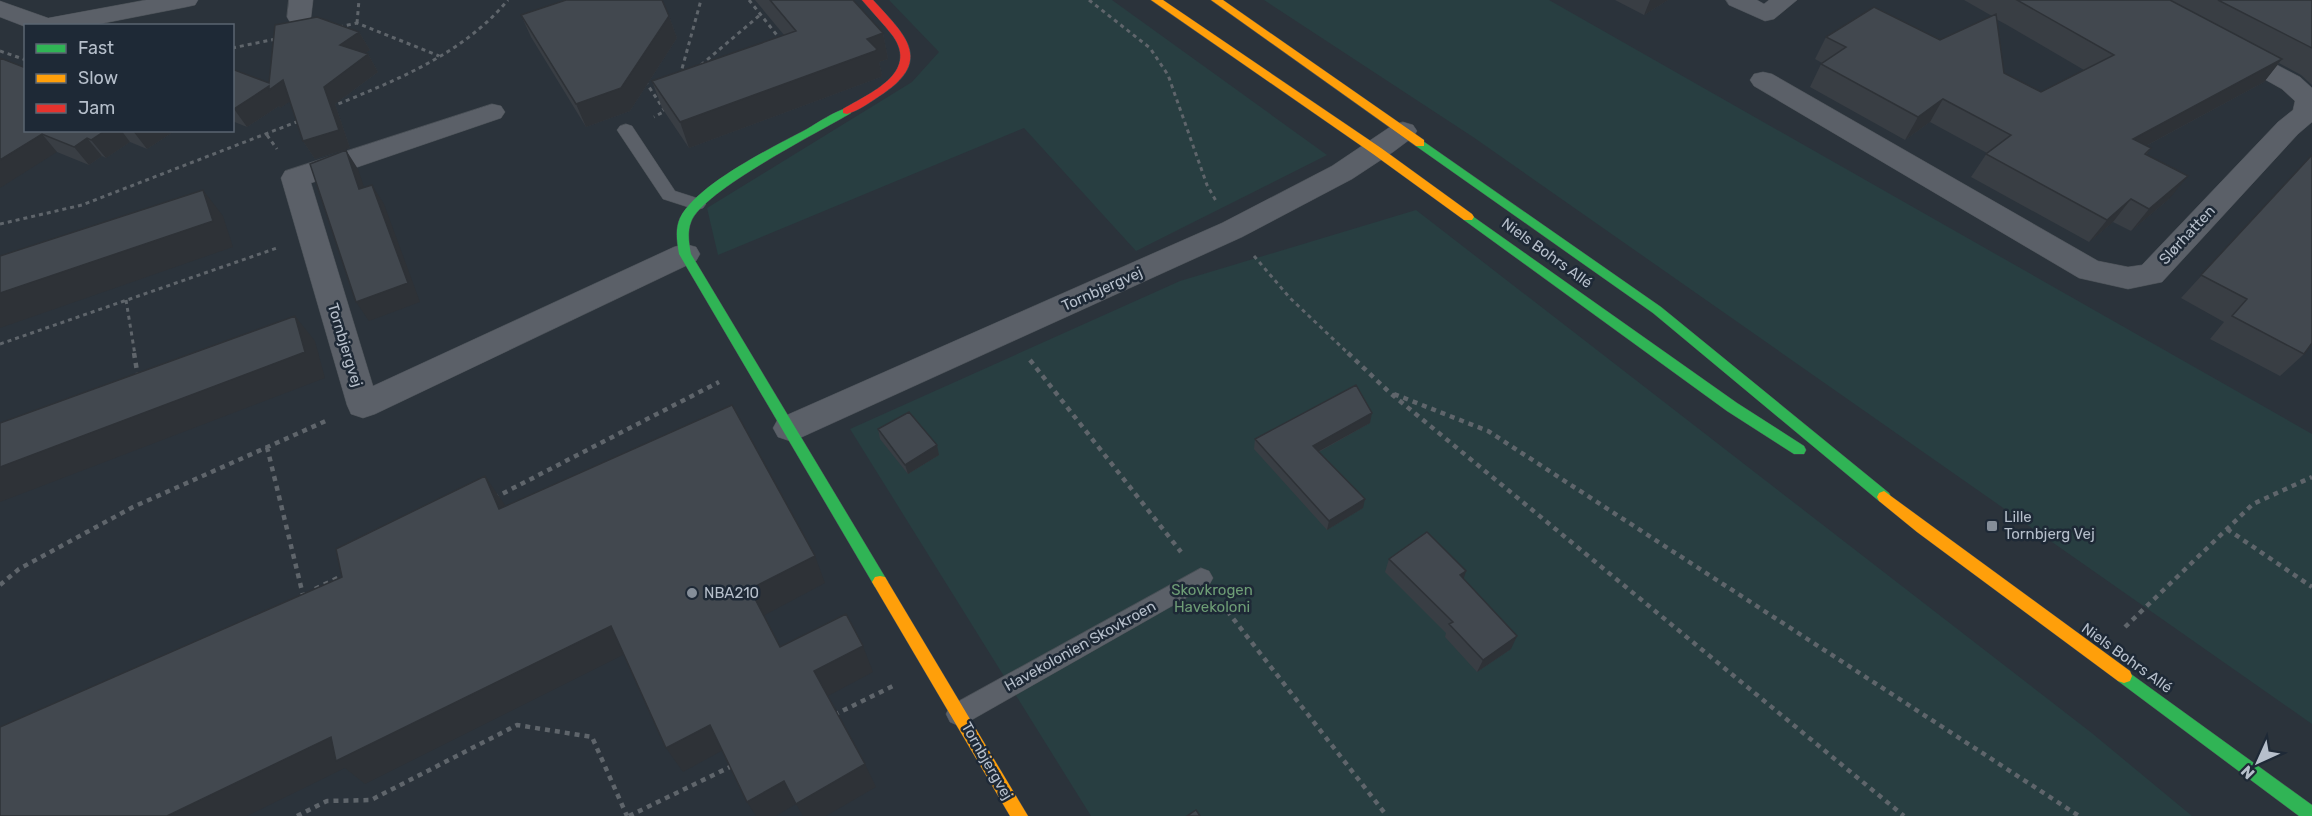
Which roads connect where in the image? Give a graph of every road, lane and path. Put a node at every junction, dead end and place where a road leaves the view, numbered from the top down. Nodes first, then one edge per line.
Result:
1 (186, 0) edge
2 (359, 0) edge
3 (508, 0) edge
4 (701, 0) edge
5 (748, 0) edge
6 (867, 0) edge
7 (1089, 0) edge
8 (1156, 0) edge
9 (1216, 0) edge
10 (1738, 0) edge
11 (1785, 0) edge
12 (0, 8) edge
13 (760, 15) junction
14 (357, 23) junction
15 (41, 24) edge
16 (57, 24) edge
17 (350, 24) junction
18 (330, 28) edge
19 (341, 31) edge
20 (278, 39) edge
21 (2208, 39) edge
22 (780, 40) edge
23 (234, 48) edge
24 (0, 51) edge
25 (439, 56) junction
26 (23, 59) edge
27 (14, 63) edge
28 (694, 71) edge
29 (642, 76) edge
30 (686, 78) edge
31 (1763, 80) dead end
32 (670, 101) edge
33 (329, 108) edge
34 (492, 112) dead end
35 (308, 117) edge
36 (626, 130) dead end
37 (1403, 131) junction
38 (1377, 151) junction
39 (697, 204) junction
40 (0, 224) edge
41 (1232, 230) junction
42 (312, 236) junction
43 (685, 254) junction
44 (126, 300) junction
45 (0, 344) edge
46 (752, 365) junction
47 (139, 378) edge
48 (1389, 392) junction
49 (363, 405) junction
50 (790, 428) junction
51 (267, 447) junction
52 (2312, 477) edge
53 (491, 499) edge
54 (1922, 528) junction
55 (2227, 529) junction
56 (356, 568) edge
57 (1201, 578) dead end
58 (0, 585) edge
59 (2312, 587) edge
60 (303, 595) junction
61 (305, 607) edge
62 (2121, 630) dead end
63 (931, 667) junction
64 (959, 714) junction
65 (827, 718) edge
66 (744, 759) edge
67 (2312, 815) edge
68 (297, 816) edge
69 (628, 816) edge
70 (1019, 816) edge
71 (1904, 816) edge
72 (2079, 816) edge

1 - 16 street
2 - 14 path
3 - 25 path
4 - 30 path
5 - 13 path
6 - 39 street, Tornbjergvej
7 - 41 path
8 - 38 street, Niels Bohrs Allé
9 - 37 street, Niels Bohrs Allé
10 - 11 street
12 - 15 street
13 - 22 path
13 - 28 path
14 - 17 path
14 - 25 path
17 - 18 path
17 - 19 path
20 - 23 path
21 - 31 street, Slørhatten
24 - 26 path
25 - 33 path
26 - 27 path
29 - 32 path
34 - 42 street, Tornbjergvej
35 - 40 path
36 - 39 lane
37 - 38 street, Tornbjergvej
37 - 54 street, Niels Bohrs Allé
38 - 41 street, Tornbjergvej
38 - 54 street, Niels Bohrs Allé
39 - 43 street, Tornbjergvej
41 - 48 path
41 - 50 street, Tornbjergvej
42 - 44 path
42 - 49 street, Tornbjergvej
43 - 46 street, Tornbjergvej
43 - 49 street, Tornbjergvej
44 - 45 path
44 - 47 path
46 - 50 street, Tornbjergvej
46 - 53 path
48 - 71 path
48 - 72 path
49 - 51 path
50 - 63 street, Tornbjergvej
51 - 58 path
51 - 60 path
52 - 55 path
54 - 67 street, Niels Bohrs Allé
55 - 59 path
55 - 62 path
56 - 60 path
57 - 64 lane, Havekolonien Skovkroen
60 - 61 path
63 - 64 street, Tornbjergvej
63 - 65 path
64 - 70 street, Tornbjergvej
66 - 69 path
68 - 69 path

